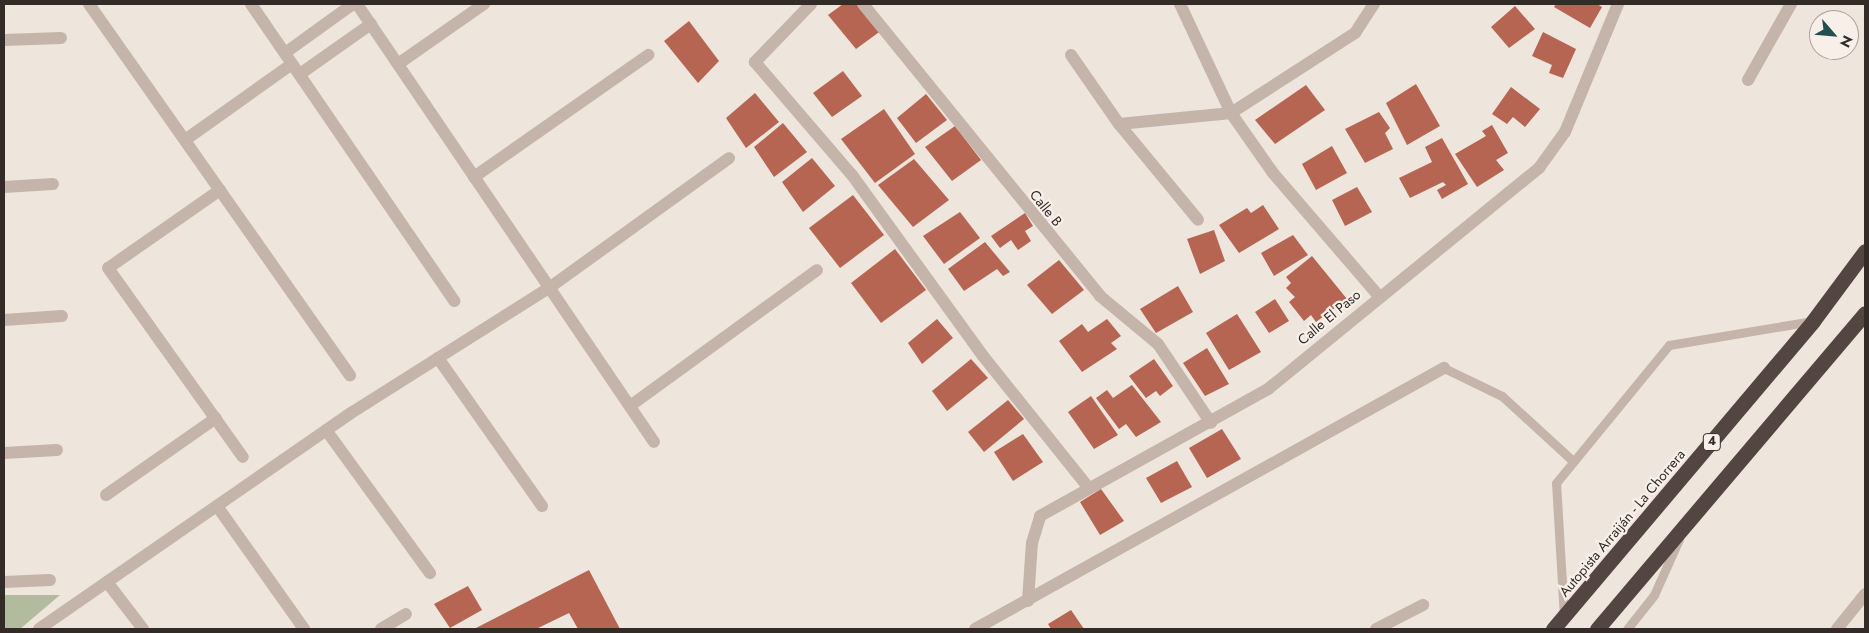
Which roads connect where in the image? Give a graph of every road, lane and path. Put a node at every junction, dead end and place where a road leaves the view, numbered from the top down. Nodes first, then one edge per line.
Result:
1 (89, 4) edge
2 (251, 4) edge
3 (353, 4) edge
4 (357, 4) edge
5 (484, 4) edge
6 (811, 4) edge
7 (863, 4) edge
8 (1180, 4) edge
9 (1374, 4) edge
10 (1618, 4) edge
11 (1792, 4) edge
12 (371, 24) junction
13 (61, 38) dead end
14 (4, 40) edge
15 (648, 55) dead end
16 (1071, 55) dead end
17 (292, 64) junction
18 (398, 64) junction
19 (1748, 80) dead end
20 (1231, 113) junction
21 (1119, 124) junction
22 (185, 140) junction
23 (729, 158) dead end
24 (474, 177) junction
25 (53, 184) dead end
26 (4, 186) edge
27 (220, 190) junction
28 (1198, 220) dead end
29 (1865, 251) edge
30 (817, 270) dead end
31 (549, 288) junction
32 (1378, 295) junction
33 (454, 302) dead end
34 (1865, 313) edge
35 (62, 316) dead end
36 (4, 320) edge
37 (1814, 321) junction
38 (438, 358) junction
39 (1444, 368) joint
40 (350, 376) dead end
41 (630, 406) junction
42 (216, 418) junction
43 (1211, 423) junction
44 (326, 430) junction
45 (654, 442) dead end
46 (57, 450) dead end
47 (4, 453) edge
48 (243, 457) dead end
49 (1574, 462) junction
50 (1087, 486) junction
51 (106, 494) dead end
52 (217, 506) junction
53 (542, 506) dead end
54 (1684, 526) junction
55 (430, 573) dead end
56 (50, 580) dead end
57 (4, 582) edge
58 (107, 582) junction
59 (1865, 594) edge
60 (1028, 601) junction
61 (1423, 605) dead end
62 (406, 614) dead end
63 (1564, 617) junction
64 (39, 629) edge
65 (143, 629) edge
66 (304, 629) edge
67 (381, 629) edge
68 (975, 629) edge
69 (1376, 629) edge
70 (1554, 629) edge
71 (1597, 629) edge
72 (1627, 629) edge
73 (1837, 629) edge

1 - 22 street
2 - 17 street
3 - 17 street
4 - 12 street
5 - 18 street
6 - 50 street
7 - 43 street, Calle B
8 - 20 street
9 - 20 street
10 - 32 street, Calle El Paso
11 - 19 street
12 - 17 street
12 - 18 street
13 - 14 street
15 - 24 street
16 - 21 street
17 - 22 street
17 - 33 street
18 - 24 street
20 - 21 street
20 - 32 street
21 - 28 street
22 - 27 street
23 - 31 street
24 - 31 street
25 - 26 street
27 - 40 street
27 - 42 street
29 - 37 highway, Autopista Arraiján - La Chorrera / 4
30 - 41 street
31 - 38 street
31 - 41 street
32 - 43 street, Calle El Paso
34 - 54 highway, 4
35 - 36 street
37 - 49 lane
37 - 63 highway, Autopista Arraiján - La Chorrera / 4
38 - 44 street
38 - 53 street
39 - 49 lane
39 - 60 street
41 - 45 street
42 - 48 street
42 - 51 street
43 - 50 street, Calle El Paso
44 - 52 street
44 - 55 street
46 - 47 street
49 - 63 lane
50 - 60 street, Calle El Paso
52 - 58 street
52 - 66 street
54 - 71 highway, 4
54 - 72 lane
56 - 57 street
58 - 64 street
58 - 65 street
59 - 73 street
60 - 68 street
61 - 69 street
62 - 67 street
63 - 70 highway, Autopista Arraiján - La Chorrera / 4

